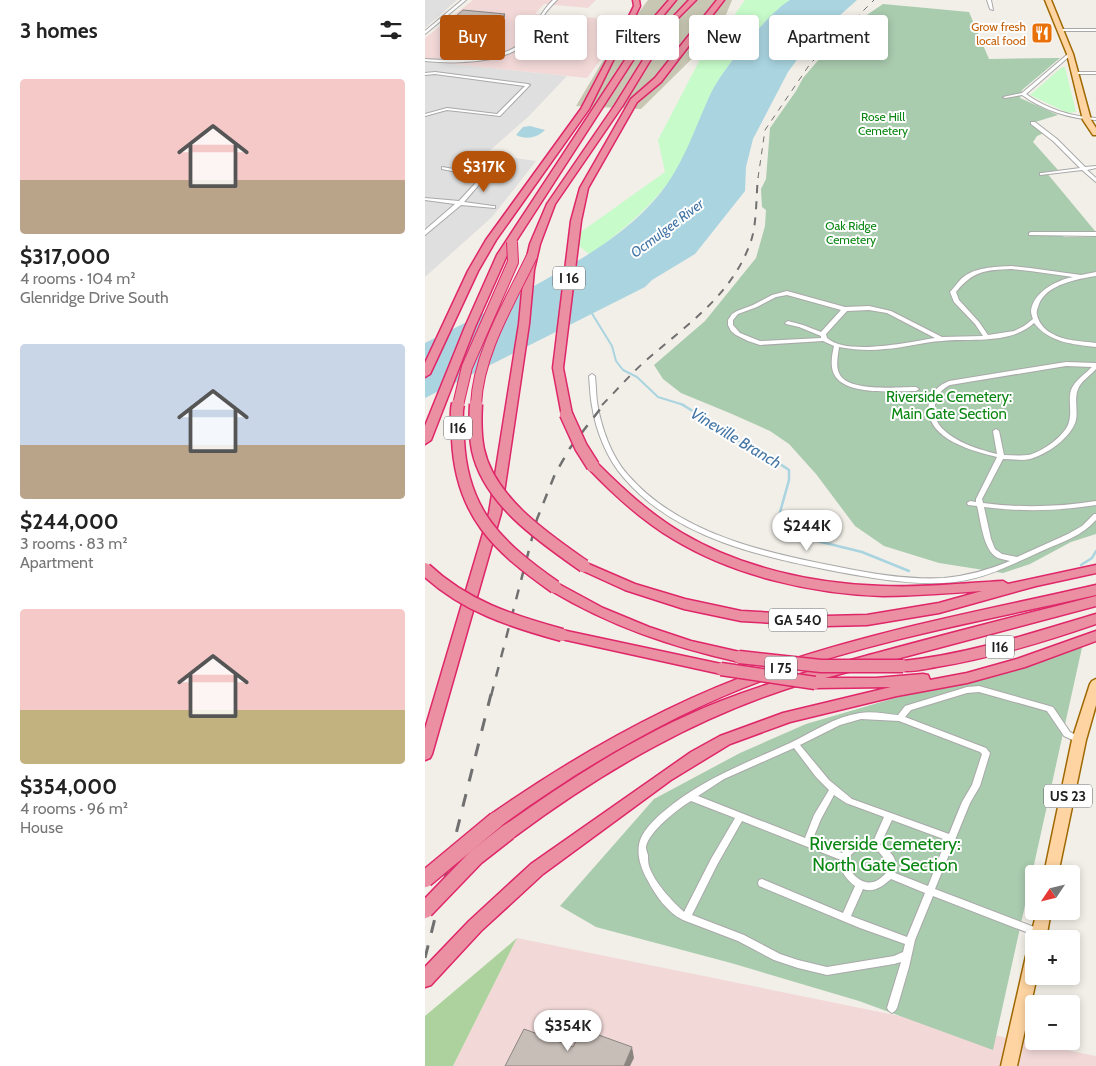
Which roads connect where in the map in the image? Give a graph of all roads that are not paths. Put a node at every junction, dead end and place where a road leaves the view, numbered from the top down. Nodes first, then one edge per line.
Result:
1 (464, 0) edge
2 (554, 0) edge
3 (636, 0) edge
4 (644, 0) edge
5 (661, 0) edge
6 (673, 0) edge
7 (693, 0) edge
8 (721, 0) edge
9 (989, 0) edge
10 (1048, 0) edge
11 (992, 9) dead end
12 (633, 15) edge
13 (640, 15) edge
14 (1060, 30) junction
15 (1096, 30) edge
16 (425, 33) edge
17 (1071, 54) junction
18 (425, 58) edge
19 (612, 60) edge
20 (1077, 73) junction
21 (1096, 73) edge
22 (425, 74) edge
23 (1023, 94) junction
24 (1005, 97) dead end
25 (585, 109) junction
26 (425, 115) edge
27 (1096, 119) edge
28 (1087, 120) junction
29 (1033, 123) dead end
30 (1096, 133) edge
31 (495, 164) dead end
32 (1096, 166) edge
33 (444, 168) dead end
34 (1084, 168) junction
35 (1042, 174) dead end
36 (485, 176) junction
37 (1096, 181) edge
38 (425, 199) edge
39 (458, 203) junction
40 (493, 207) dead end
41 (425, 233) edge
42 (1031, 234) dead end
43 (1096, 234) edge
44 (512, 242) junction
45 (532, 256) junction
46 (1056, 274) junction
47 (1096, 275) edge
48 (1079, 276) junction
49 (1063, 282) junction
50 (845, 309) junction
51 (1034, 320) junction
52 (788, 323) dead end
53 (1026, 327) junction
54 (1040, 330) junction
55 (823, 337) junction
56 (987, 338) junction
57 (941, 339) junction
58 (837, 345) junction
59 (1096, 346) edge
60 (1096, 365) edge
61 (425, 374) edge
62 (591, 376) dead end
63 (916, 389) dead end
64 (996, 431) dead end
65 (425, 440) edge
66 (1001, 456) junction
67 (970, 503) dead end
68 (1096, 503) edge
69 (980, 505) junction
70 (1096, 516) edge
71 (1019, 560) junction
72 (425, 569) edge
73 (1096, 569) edge
74 (1018, 586) junction
75 (1096, 590) edge
76 (1096, 601) edge
77 (1096, 619) edge
78 (1096, 636) edge
79 (982, 672) junction
80 (1096, 684) edge
81 (900, 718) junction
82 (1091, 720) edge
83 (1079, 740) junction
84 (795, 744) junction
85 (425, 754) edge
86 (833, 790) junction
87 (691, 796) junction
88 (741, 816) junction
89 (889, 816) junction
90 (951, 838) junction
91 (807, 843) junction
92 (875, 846) junction
93 (845, 858) junction
94 (1053, 865) edge
95 (890, 875) junction
96 (425, 879) edge
97 (762, 883) dead end
98 (860, 884) junction
99 (930, 891) junction
100 (425, 910) edge
101 (687, 917) junction
102 (846, 917) junction
103 (1025, 931) edge
104 (909, 942) junction
105 (907, 955) junction
106 (425, 979) edge
107 (1027, 985) edge
108 (892, 1008) dead end
109 (1009, 1066) edge

1 - 16 street
2 - 18 street
3 - 12 highway
4 - 13 highway
5 - 25 highway
6 - 44 highway
7 - 45 highway
8 - 74 highway, I 16, bridge
9 - 11 street
10 - 14 main road
14 - 15 street
14 - 17 main road
17 - 20 main road
17 - 23 street
19 - 25 highway
20 - 21 street
20 - 28 main road
22 - 26 street
23 - 24 street
23 - 28 street
25 - 61 highway
27 - 28 street
28 - 30 main road
29 - 34 street
31 - 36 street
32 - 34 street
33 - 36 street
34 - 35 street
34 - 37 street
36 - 39 street
38 - 39 street
39 - 40 street
39 - 41 street
42 - 43 street
44 - 65 highway
44 - 77 highway, I16, bridge
45 - 74 highway, GA 540, bridge
45 - 85 highway
46 - 48 street
46 - 49 street
46 - 56 street
47 - 48 street
48 - 49 street
49 - 51 street
50 - 55 street
50 - 55 street
50 - 57 street
51 - 53 street
51 - 54 street
52 - 55 street
53 - 54 street
53 - 56 street
54 - 59 street
55 - 58 street
56 - 57 street
57 - 58 street
58 - 63 street
60 - 66 street
60 - 66 street
62 - 71 street
64 - 66 street
66 - 69 street
67 - 69 street
68 - 69 street
69 - 71 street
70 - 71 street
72 - 79 highway, bridge
73 - 74 highway, GA 540
75 - 96 highway, I 75, bridge
76 - 100 highway, I 75, bridge
78 - 79 highway
79 - 106 highway
80 - 82 main road, US 23
81 - 83 street
81 - 84 street
81 - 90 street
82 - 83 main road, US 23
83 - 94 main road, US 23
84 - 86 street
84 - 87 street
86 - 89 street
86 - 91 street
87 - 88 street
87 - 101 street
88 - 91 street
88 - 101 street
89 - 90 street
89 - 92 street
90 - 99 street
91 - 93 street
92 - 93 street
92 - 95 street
93 - 98 street
95 - 98 street
95 - 99 street
97 - 102 street
98 - 102 street
99 - 103 street
99 - 104 street
101 - 105 street
102 - 104 street
104 - 105 street
105 - 108 street
107 - 109 main road

